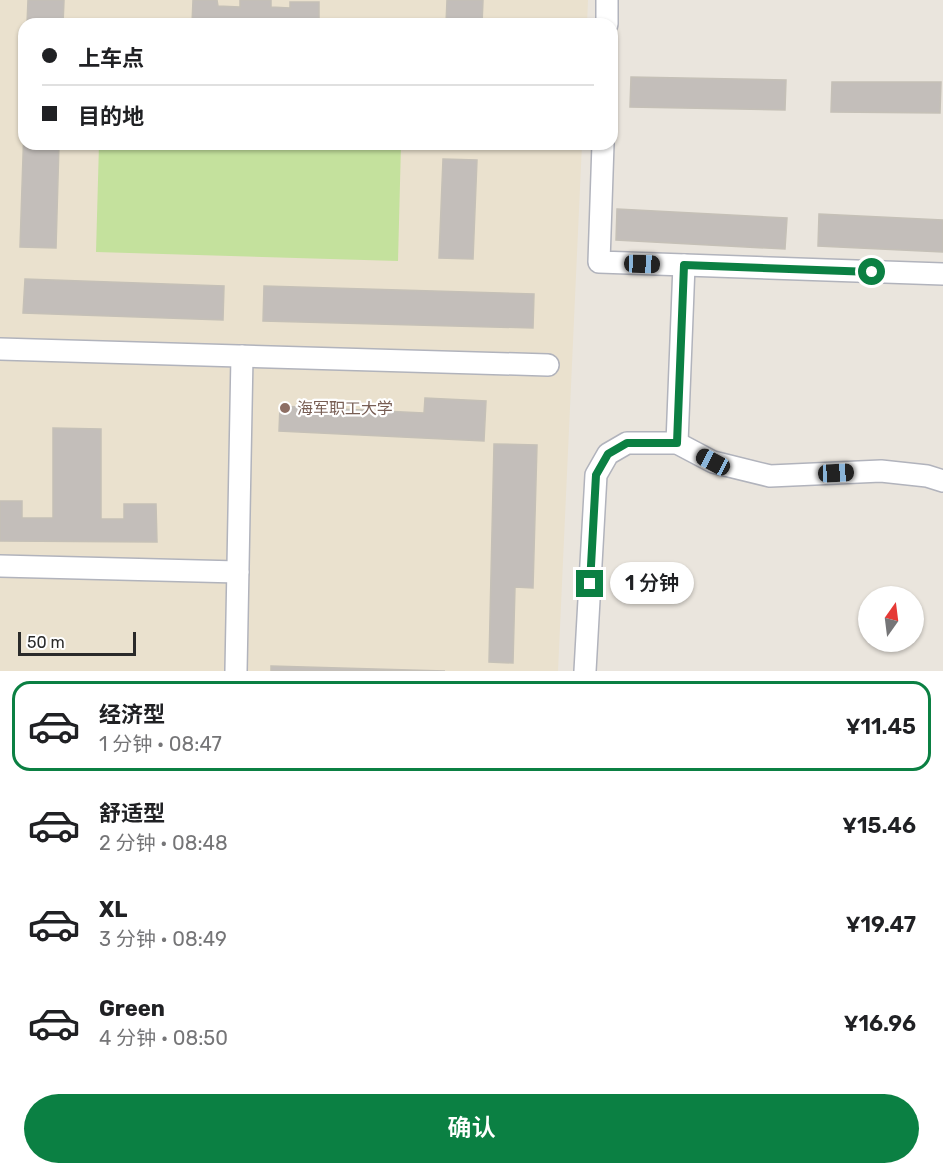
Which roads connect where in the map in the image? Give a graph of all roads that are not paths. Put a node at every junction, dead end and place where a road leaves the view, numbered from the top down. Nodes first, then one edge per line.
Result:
1 (608, 0) edge
2 (607, 18) edge
3 (603, 150) edge
4 (684, 265) junction
5 (943, 274) edge
6 (0, 348) edge
7 (242, 356) junction
8 (548, 365) dead end
9 (677, 443) junction
10 (943, 481) edge
11 (0, 566) edge
12 (238, 572) junction
13 (236, 671) edge
14 (585, 671) edge

1 - 2 street
3 - 4 street
4 - 5 street
4 - 9 street
6 - 7 street
7 - 8 street
7 - 12 street
9 - 10 street
9 - 14 street
11 - 12 street
12 - 13 street

